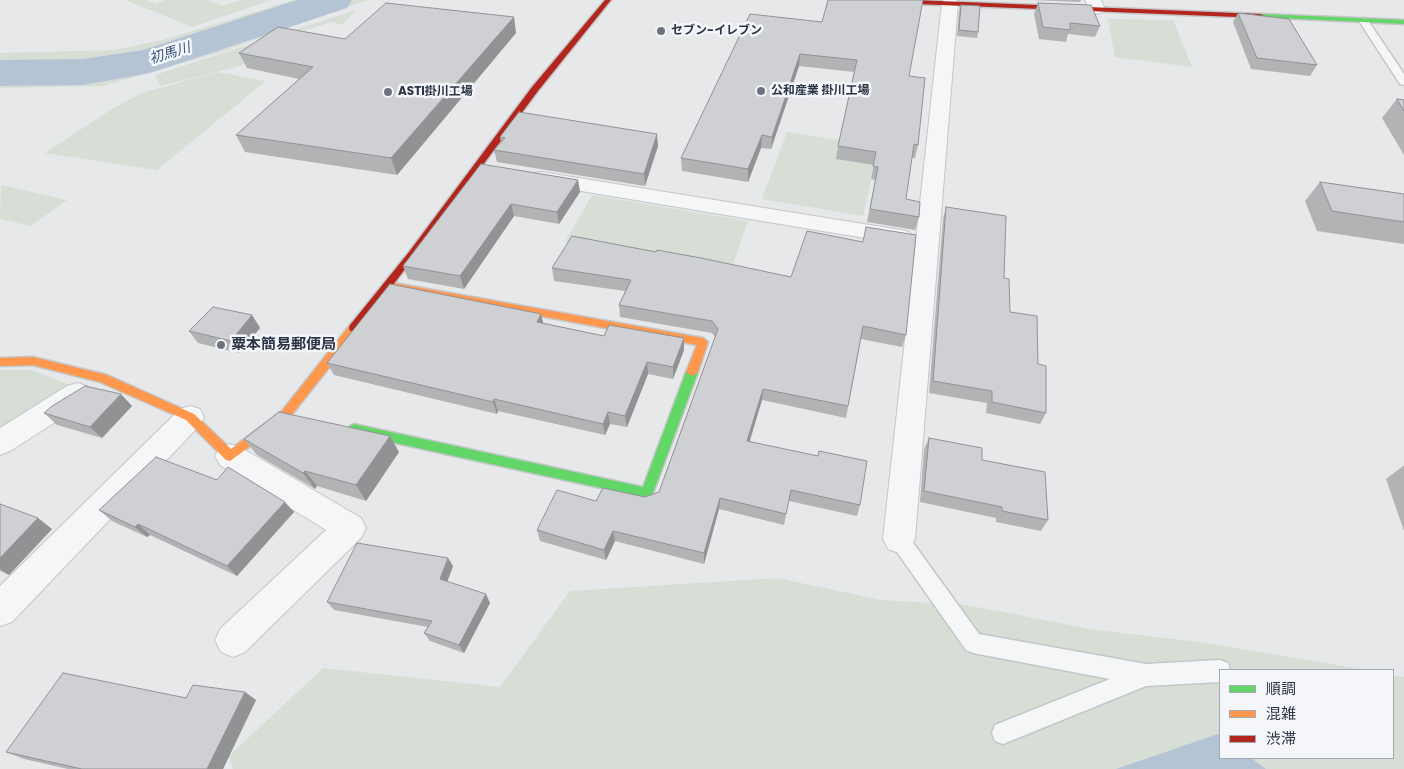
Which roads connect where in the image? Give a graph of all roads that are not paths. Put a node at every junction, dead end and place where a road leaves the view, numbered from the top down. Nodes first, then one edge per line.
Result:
1 (608, 0) edge
2 (866, 0) edge
3 (950, 3) junction
4 (1095, 4) edge
5 (1364, 21) junction
6 (1404, 22) edge
7 (1404, 82) edge
8 (525, 175) edge
9 (927, 241) junction
10 (388, 285) junction
11 (0, 362) edge
12 (103, 378) junction
13 (190, 416) junction
14 (344, 427) edge
15 (0, 444) edge
16 (230, 456) junction
17 (899, 539) joint
18 (0, 610) edge
19 (233, 640) dead end
20 (1219, 671) edge
21 (1146, 675) junction
22 (1003, 733) dead end

1 - 10 street
2 - 3 street
3 - 4 street
3 - 9 street
4 - 5 street
5 - 6 street
5 - 7 lane
8 - 9 street
9 - 17 street
10 - 14 street
10 - 16 street
11 - 12 street
12 - 13 street
12 - 15 street
13 - 16 street
13 - 18 street
16 - 19 street
17 - 21 lane
20 - 21 lane
21 - 22 lane

